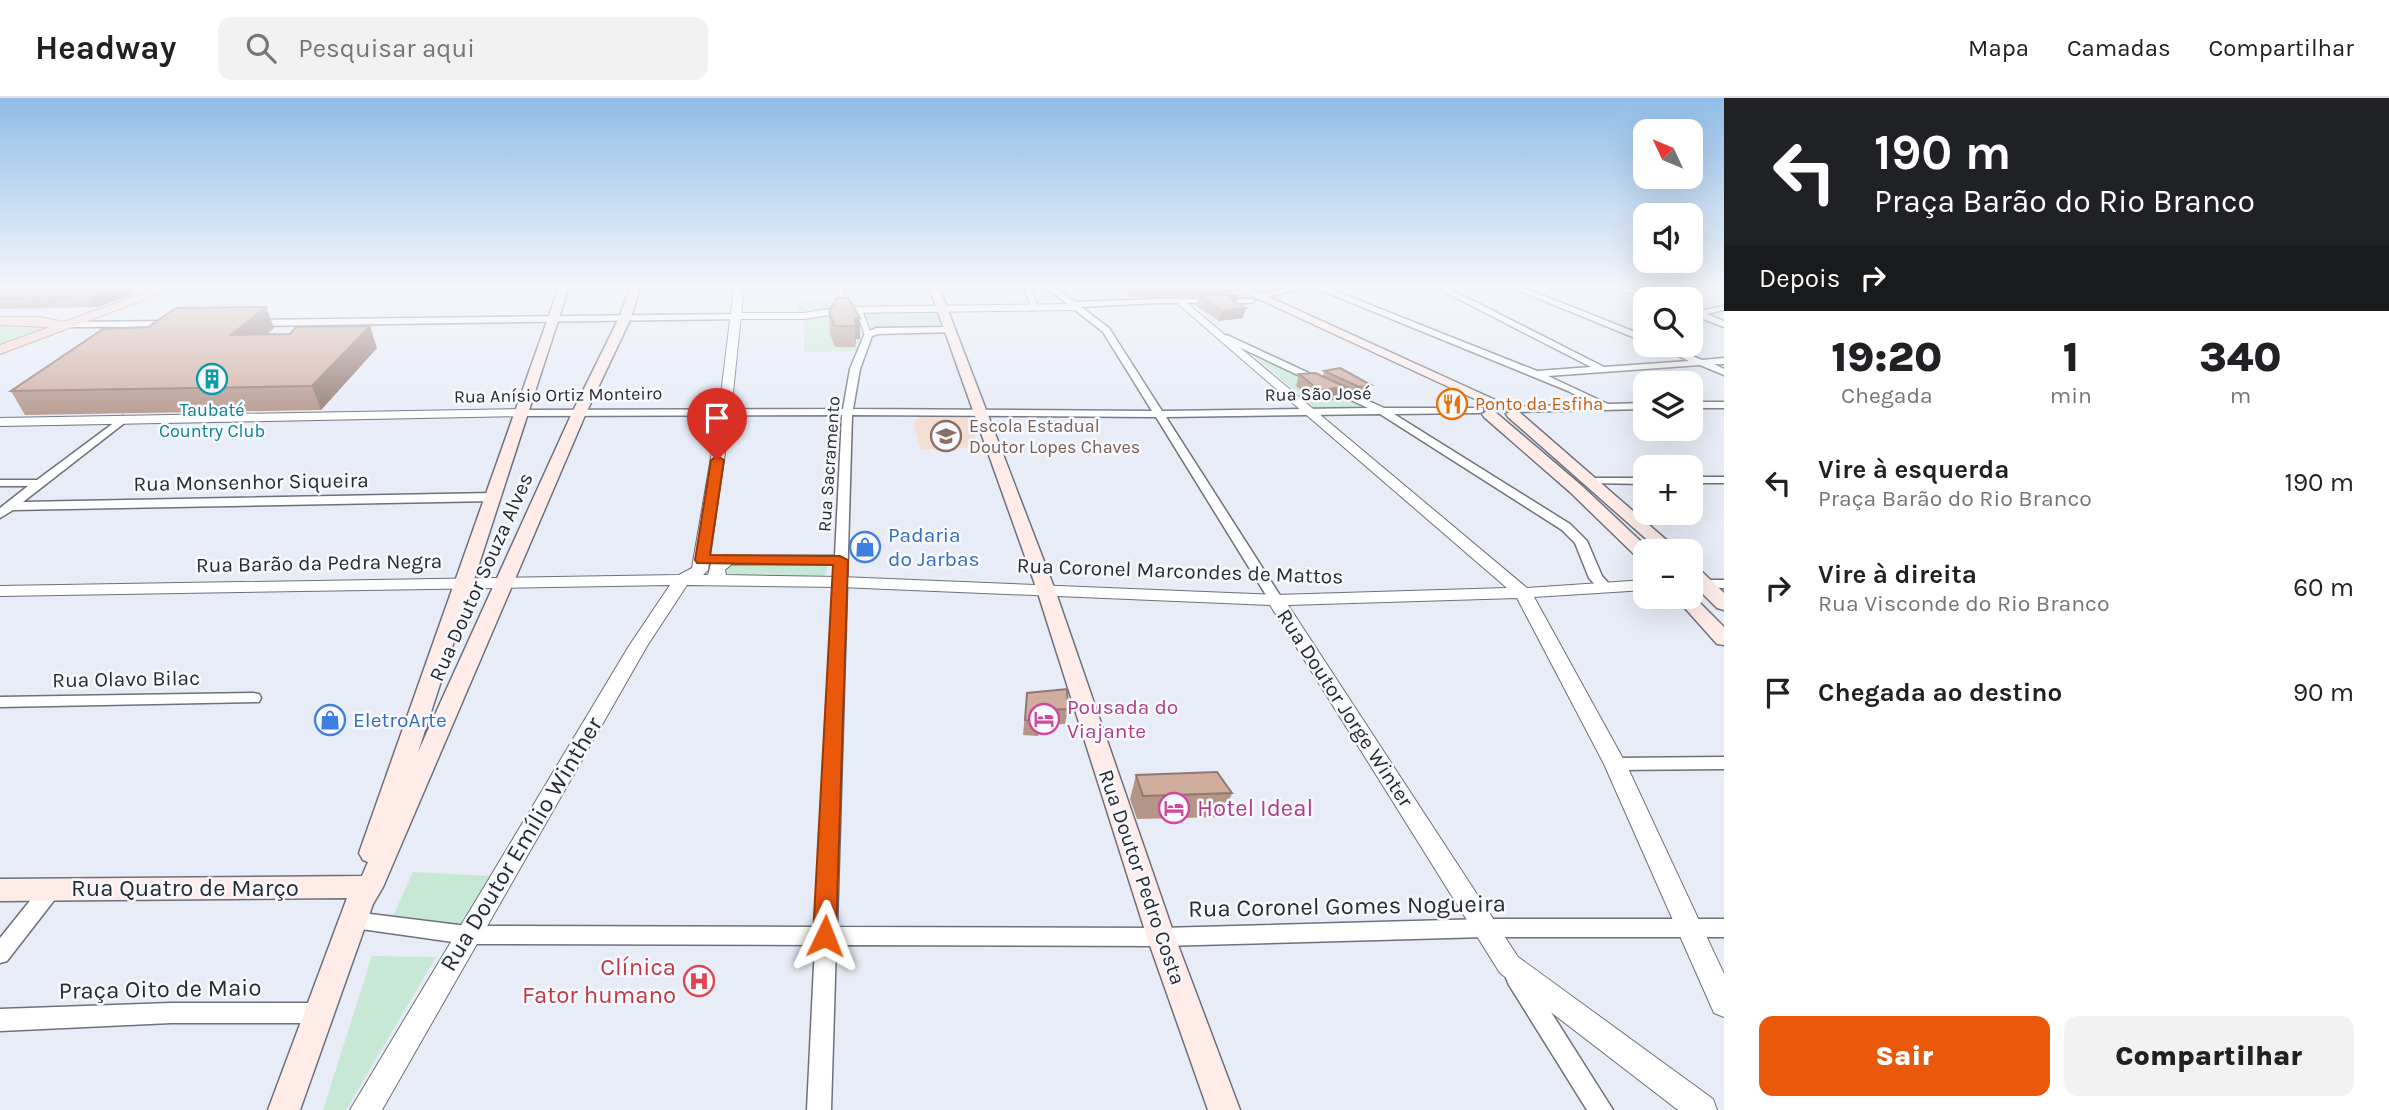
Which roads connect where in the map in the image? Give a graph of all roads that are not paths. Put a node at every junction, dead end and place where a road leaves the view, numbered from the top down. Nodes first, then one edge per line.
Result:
1 (43, 334) edge
2 (549, 334) edge
3 (617, 334) edge
4 (734, 334) edge
5 (951, 334) edge
6 (1109, 334) edge
7 (1222, 334) edge
8 (1321, 334) edge
9 (1339, 334) edge
10 (1434, 334) edge
11 (1532, 334) edge
12 (868, 335) edge
13 (1227, 338) junction
14 (0, 350) edge
15 (1688, 357) edge
16 (1724, 361) edge
17 (1702, 363) junction
18 (1603, 370) junction
19 (1724, 372) edge
20 (1533, 374) junction
21 (1703, 405) edge
22 (1723, 405) edge
23 (1633, 406) edge
24 (1607, 407) junction
25 (1484, 408) junction
26 (1380, 410) junction
27 (725, 411) junction
28 (1311, 411) junction
29 (523, 412) junction
30 (980, 412) junction
31 (1512, 412) junction
32 (579, 413) junction
33 (847, 413) junction
34 (1158, 414) junction
35 (124, 419) junction
36 (0, 422) edge
37 (1703, 481) edge
38 (1721, 482) edge
39 (0, 483) edge
40 (41, 483) junction
41 (1633, 483) edge
42 (1590, 490) junction
43 (493, 497) junction
44 (5, 510) edge
45 (1657, 539) edge
46 (1633, 541) edge
47 (702, 560) junction
48 (728, 560) junction
49 (840, 560) junction
50 (681, 580) junction
51 (721, 580) junction
52 (840, 582) junction
53 (1715, 584) edge
54 (1633, 586) edge
55 (1605, 587) junction
56 (1046, 590) junction
57 (0, 591) edge
58 (463, 592) junction
59 (500, 592) junction
60 (1523, 593) junction
61 (1276, 600) junction
62 (1724, 604) edge
63 (1696, 609) edge
64 (1724, 639) edge
65 (253, 698) dead end
66 (0, 702) edge
67 (1724, 763) edge
68 (1615, 764) junction
69 (52, 888) junction
70 (0, 890) edge
71 (361, 898) junction
72 (1485, 928) junction
73 (1692, 928) junction
74 (1724, 928) edge
75 (467, 935) junction
76 (825, 936) junction
77 (1161, 937) junction
78 (0, 954) edge
79 (1509, 965) junction
80 (1724, 1004) edge
81 (321, 1013) junction
82 (0, 1020) edge
83 (284, 1110) edge
84 (365, 1110) edge
85 (819, 1110) edge
86 (1224, 1110) edge
87 (1601, 1110) edge
88 (1702, 1110) edge

1 - 14 main road
2 - 29 main road
3 - 32 main road, Rua Doutor Souza Alves
4 - 27 street
5 - 30 main road, Rua Doutor Pedro Costa
6 - 34 street, Rua Doutor Jorge Winter
7 - 13 street
8 - 25 main road
9 - 25 main road
10 - 20 street
11 - 18 street
12 - 33 street, Rua Sacramento
13 - 26 street
13 - 28 street
15 - 17 street
16 - 17 street
17 - 18 street
17 - 19 street
18 - 20 street
20 - 24 street
21 - 22 street
23 - 24 street
24 - 31 street
25 - 26 street, Rua São José
25 - 31 main road
25 - 42 main road
26 - 28 street, Rua São José
26 - 55 street
27 - 32 street, Rua Anísio Ortiz Monteiro
27 - 33 street, Rua Anísio Ortiz Monteiro
27 - 47 street
28 - 34 street, Rua São José
28 - 60 street
29 - 32 street, Rua Anísio Ortiz Monteiro
29 - 35 street, Rua Anísio Ortiz Monteiro
29 - 43 main road
30 - 33 street, Rua Anísio Ortiz Monteiro
30 - 34 street, Rua Anísio Ortiz Monteiro
30 - 56 main road, Rua Doutor Pedro Costa
31 - 42 main road
32 - 59 main road, Rua Doutor Souza Alves
33 - 49 street, Rua Sacramento
34 - 61 street, Rua Doutor Jorge Winter
35 - 36 street, Rua Anísio Ortiz Monteiro
35 - 40 street
37 - 38 street
39 - 40 street
40 - 44 street
41 - 42 street
42 - 45 main road
42 - 46 main road
43 - 44 street, Rua Monsenhor Siqueira
43 - 58 main road
47 - 48 street
47 - 50 street, Rua Doutor Emílio Winther
48 - 49 street
48 - 51 street
49 - 52 street, Rua Sacramento
50 - 51 street, Rua Coronel Marcondes de Mattos
50 - 59 street
50 - 75 street, Rua Doutor Emílio Winther
51 - 52 street, Rua Coronel Marcondes de Mattos
52 - 56 street, Rua Coronel Marcondes de Mattos
52 - 76 street, Rua Sacramento
53 - 62 main road
54 - 55 street, Rua Coronel Marcondes de Mattos
55 - 60 street, Rua Coronel Marcondes de Mattos
56 - 61 street, Rua Coronel Marcondes de Mattos
56 - 77 main road, Rua Doutor Pedro Costa
57 - 58 street, Rua Barão da Pedra Negra
58 - 59 main road
58 - 71 main road
59 - 71 main road, Rua Doutor Souza Alves
60 - 61 street, Rua Coronel Marcondes de Mattos
60 - 68 street
61 - 72 street, Rua Doutor Jorge Winter
63 - 64 main road
65 - 66 street, Rua Olavo Bilac
67 - 68 street
68 - 73 street
69 - 70 main road, Rua Quatro de Março
69 - 71 main road, Rua Quatro de Março
69 - 78 street
71 - 75 street, Rua Quatro de Março
71 - 81 main road
72 - 73 street, Rua Coronel Gomes Nogueira
72 - 77 street, Rua Coronel Gomes Nogueira
72 - 79 street, Rua Doutor Jorge Winter
73 - 74 street, Rua Coronel Gomes Nogueira
73 - 80 street
75 - 76 street, Rua Coronel Gomes Nogueira
75 - 84 street, Rua Doutor Emílio Winther
76 - 77 street, Rua Coronel Gomes Nogueira
76 - 85 street, Rua Sacramento
77 - 86 main road, Rua Doutor Pedro Costa
79 - 87 street, Rua Doutor Jorge Winter
79 - 88 street
81 - 82 street, Praça Oito de Maio
81 - 83 main road

